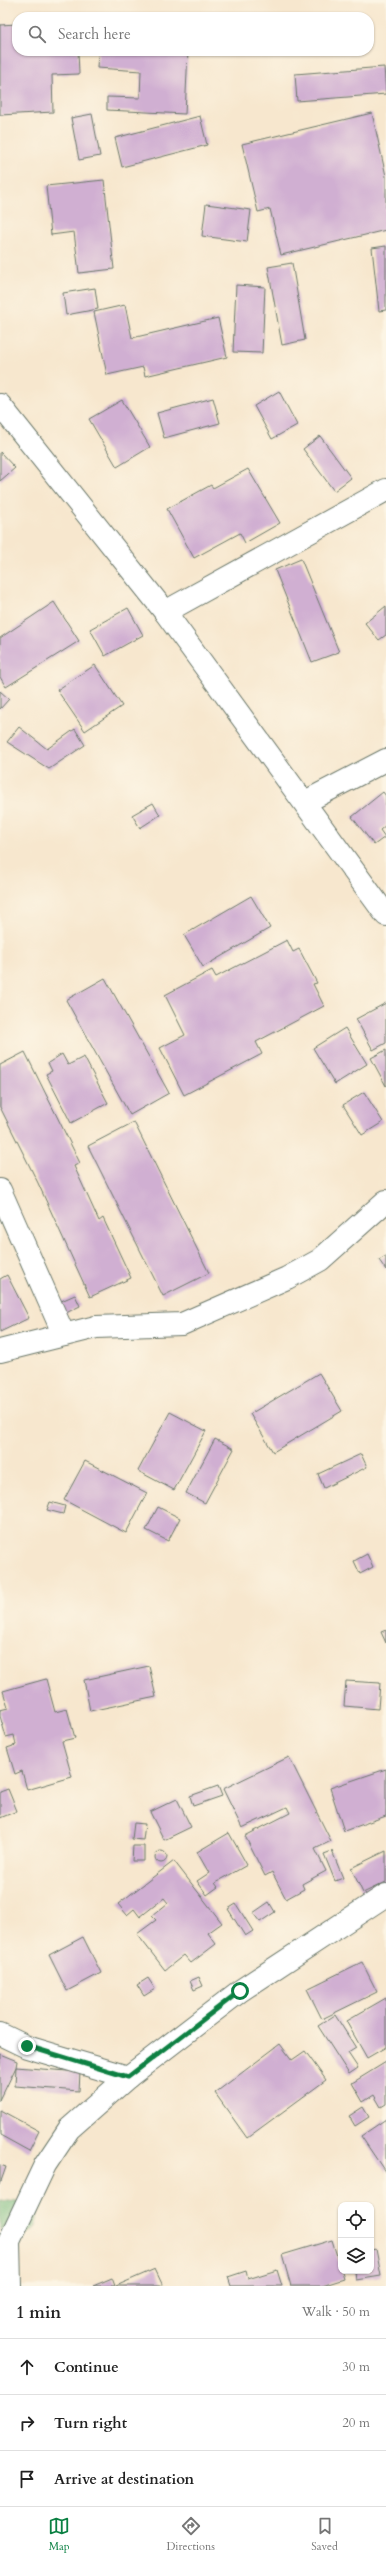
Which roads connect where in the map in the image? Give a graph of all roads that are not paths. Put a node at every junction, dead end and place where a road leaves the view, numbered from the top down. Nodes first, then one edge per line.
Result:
1 (0, 404) edge
2 (386, 490) edge
3 (165, 612) junction
4 (386, 760) edge
5 (305, 802) junction
6 (386, 915) edge
7 (0, 1190) edge
8 (386, 1201) edge
9 (64, 1335) junction
10 (0, 1351) edge
11 (386, 1895) edge
12 (0, 2034) edge
13 (128, 2077) junction
14 (4, 2243) edge
15 (10, 2286) edge

1 - 3 street
2 - 3 street
3 - 5 street
4 - 5 street
5 - 6 street
7 - 9 street
8 - 9 street
9 - 10 street
11 - 13 street
12 - 13 street
13 - 14 street
14 - 15 street

